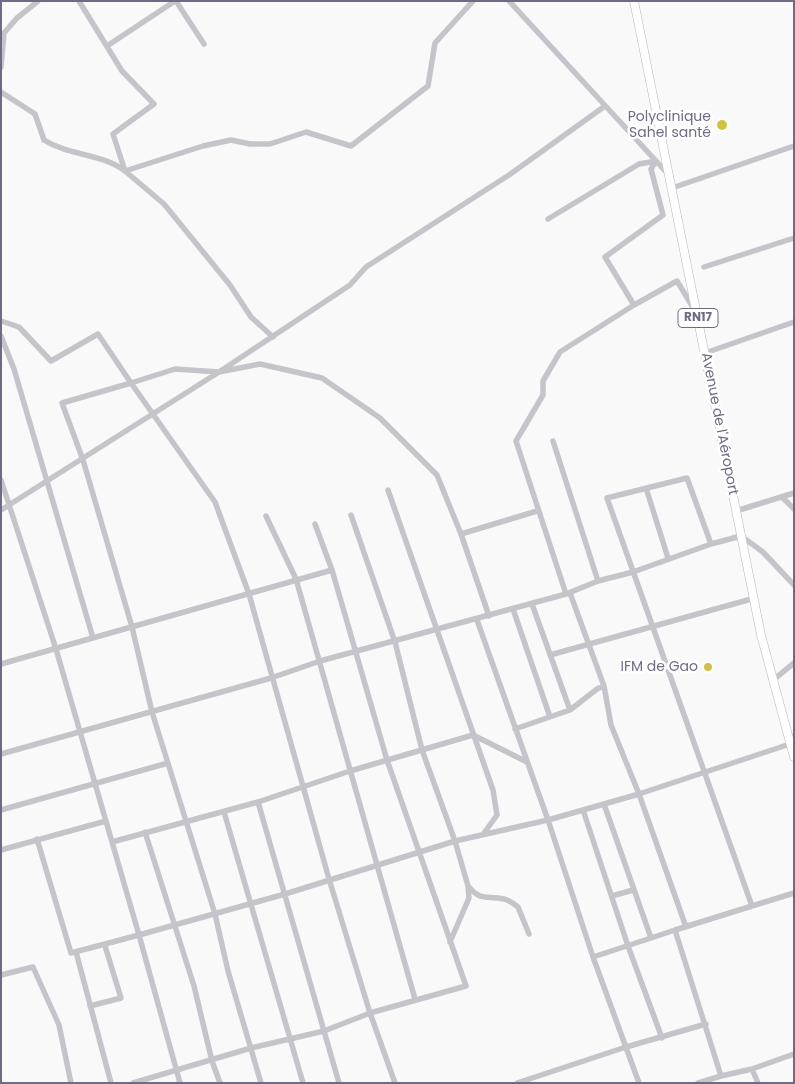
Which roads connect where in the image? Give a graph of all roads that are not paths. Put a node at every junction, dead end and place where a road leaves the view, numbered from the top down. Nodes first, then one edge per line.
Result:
1 (38, 1) edge
2 (80, 1) edge
3 (175, 1) edge
4 (474, 1) edge
5 (508, 1) edge
6 (634, 1) edge
7 (204, 44) dead end
8 (107, 46) junction
9 (1, 67) edge
10 (1, 92) edge
11 (605, 106) junction
12 (794, 146) edge
13 (656, 160) junction
14 (125, 171) junction
15 (669, 175) junction
16 (672, 188) junction
17 (548, 218) dead end
18 (794, 238) edge
19 (704, 267) dead end
20 (634, 306) junction
21 (697, 314) junction
22 (1, 321) edge
23 (794, 322) edge
24 (1, 336) edge
25 (273, 337) junction
26 (704, 352) junction
27 (219, 372) junction
28 (131, 383) junction
29 (152, 412) junction
30 (553, 441) dead end
31 (82, 460) junction
32 (1, 480) edge
33 (47, 482) junction
34 (646, 488) junction
35 (388, 490) dead end
36 (794, 493) edge
37 (782, 497) junction
38 (9, 505) junction
39 (794, 509) edge
40 (1, 510) edge
41 (537, 510) junction
42 (736, 511) junction
43 (351, 515) dead end
44 (266, 516) dead end
45 (315, 524) dead end
46 (461, 534) junction
47 (741, 536) junction
48 (711, 544) junction
49 (668, 558) junction
50 (332, 570) junction
51 (633, 572) junction
52 (296, 579) junction
53 (598, 581) junction
54 (792, 581) edge
55 (249, 594) junction
56 (568, 594) junction
57 (755, 598) junction
58 (532, 604) junction
59 (513, 609) junction
60 (489, 616) junction
61 (477, 620) junction
62 (132, 627) junction
63 (655, 628) junction
64 (439, 630) junction
65 (93, 638) junction
66 (395, 642) junction
67 (589, 644) junction
68 (56, 648) junction
69 (354, 653) junction
70 (550, 655) junction
71 (320, 661) junction
72 (1, 664) edge
73 (794, 664) edge
74 (271, 678) junction
75 (772, 681) junction
76 (604, 686) junction
77 (570, 710) junction
78 (152, 712) junction
79 (550, 717) junction
80 (515, 729) junction
81 (80, 732) junction
82 (473, 735) junction
83 (794, 736) edge
84 (790, 744) junction
85 (422, 750) junction
86 (1, 754) edge
87 (794, 757) edge
88 (387, 760) junction
89 (527, 762) junction
90 (168, 763) junction
91 (350, 771) junction
92 (705, 771) junction
93 (96, 782) junction
94 (303, 787) junction
95 (639, 794) junction
96 (258, 802) junction
97 (604, 804) junction
98 (1, 810) edge
99 (583, 810) junction
100 (224, 812) junction
101 (548, 820) junction
102 (106, 821) junction
103 (186, 822) junction
104 (145, 832) junction
105 (484, 834) junction
106 (37, 839) junction
107 (455, 841) junction
108 (112, 842) junction
109 (1, 850) edge
110 (418, 852) junction
111 (378, 864) junction
112 (330, 879) junction
113 (468, 886) junction
114 (633, 890) junction
115 (794, 893) edge
116 (285, 894) junction
117 (612, 896) junction
118 (251, 904) junction
119 (752, 906) junction
120 (215, 914) junction
121 (176, 925) junction
122 (686, 927) junction
123 (675, 930) junction
124 (529, 934) dead end
125 (139, 935) junction
126 (651, 938) junction
127 (450, 942) junction
128 (105, 946) junction
129 (628, 946) junction
130 (76, 952) junction
131 (593, 957) junction
132 (1, 975) edge
133 (415, 999) junction
134 (90, 1006) junction
135 (370, 1013) junction
136 (706, 1024) junction
137 (324, 1031) junction
138 (662, 1038) junction
139 (290, 1040) junction
140 (626, 1047) junction
141 (251, 1048) junction
142 (794, 1054) edge
143 (212, 1061) junction
144 (176, 1069) junction
145 (752, 1069) junction
146 (722, 1076) junction
147 (536, 1080) edge
148 (142, 1081) edge
149 (71, 1083) edge
150 (111, 1083) edge
151 (133, 1083) edge
152 (180, 1083) edge
153 (220, 1083) edge
154 (262, 1083) edge
155 (303, 1083) edge
156 (339, 1083) edge
157 (394, 1083) edge
158 (517, 1083) edge
159 (639, 1083) edge
160 (698, 1083) edge
161 (718, 1083) edge
162 (758, 1083) edge

1 - 9 street
2 - 8 street
3 - 7 street
3 - 8 street
4 - 14 street
5 - 11 street
6 - 15 main road, Avenue de l'Aéroport / RN17
8 - 14 street
10 - 14 street
11 - 13 street
11 - 25 street
12 - 16 street
13 - 15 street
13 - 17 street
13 - 20 street
14 - 25 street
15 - 16 main road, Avenue de l'Aéroport / RN17
16 - 21 main road, Avenue de l'Aéroport / RN17
18 - 19 street
20 - 21 street
20 - 41 street
21 - 26 main road, Avenue de l'Aéroport / RN17
22 - 28 street
23 - 26 street
24 - 33 street
25 - 27 street
26 - 42 main road, Avenue de l'Aéroport / RN17
27 - 28 street
27 - 29 street
27 - 46 street
28 - 29 street
28 - 31 street
29 - 31 street
29 - 55 street
30 - 53 street
31 - 33 street
31 - 62 street
32 - 38 street
33 - 38 street
33 - 65 street
34 - 48 street
34 - 49 street
34 - 51 street
35 - 64 street
36 - 37 street
37 - 39 street
37 - 42 street
38 - 40 street
38 - 68 street
41 - 46 street
41 - 56 street
42 - 47 main road, Avenue de l'Aéroport / RN17
43 - 66 street
44 - 52 street
45 - 50 street
46 - 60 street
47 - 48 street
47 - 54 street
47 - 57 main road, Avenue de l'Aéroport / RN17
48 - 49 street
49 - 51 street
50 - 52 street
50 - 69 street
51 - 53 street
51 - 63 street
52 - 55 street
52 - 71 street
53 - 56 street
55 - 62 street
55 - 74 street
56 - 58 street
56 - 67 street
57 - 63 street
57 - 75 main road, Avenue de l'Aéroport / RN17
58 - 59 street
58 - 70 street
59 - 60 street
59 - 79 street
60 - 61 street
61 - 64 street
61 - 80 street
62 - 65 street
62 - 78 street
63 - 67 street
63 - 92 street
64 - 66 street
64 - 82 street
65 - 68 street
66 - 69 street
66 - 85 street
67 - 70 street
67 - 76 street
68 - 72 street
68 - 81 street
69 - 71 street
69 - 88 street
70 - 77 street
71 - 74 street
71 - 91 street
73 - 75 street
74 - 78 street
74 - 94 street
75 - 84 main road, Avenue de l'Aéroport / RN17
76 - 77 street
76 - 95 street
77 - 79 street
78 - 81 street
78 - 90 street
79 - 80 street
80 - 89 street
81 - 86 street
81 - 93 street
82 - 85 street
82 - 89 street
82 - 105 street
83 - 84 street
84 - 87 main road, Avenue de l'Aéroport / RN17
84 - 92 street
85 - 88 street
85 - 107 street
88 - 91 street
88 - 110 street
89 - 101 street
90 - 93 street
90 - 103 street
91 - 94 street
91 - 111 street
92 - 95 street
92 - 119 street
93 - 98 street
93 - 102 street
94 - 96 street
94 - 112 street
95 - 97 street
95 - 122 street
96 - 100 street
96 - 116 street
97 - 99 street
97 - 114 street
99 - 101 street
99 - 117 street
100 - 103 street
100 - 118 street
101 - 105 street
101 - 131 street
102 - 106 street
102 - 108 street
103 - 104 street
103 - 120 street
104 - 108 street
104 - 121 street
105 - 107 street
106 - 109 street
106 - 130 street
107 - 110 street
107 - 113 street
108 - 125 street
110 - 111 street
110 - 127 street
111 - 112 street
111 - 133 street
112 - 116 street
112 - 135 street
113 - 124 street
113 - 127 street
114 - 117 street
114 - 126 street
115 - 119 street
116 - 118 street
116 - 137 street
117 - 129 street
118 - 120 street
118 - 139 street
119 - 122 street
120 - 121 street
120 - 141 street
121 - 125 street
121 - 143 street
122 - 123 street
123 - 126 street
123 - 136 street
125 - 128 street
125 - 144 street
126 - 129 street
127 - 133 street
128 - 130 street
128 - 134 street
129 - 131 street
129 - 138 street
130 - 134 street
131 - 140 street
132 - 149 street
133 - 135 street
134 - 150 street
135 - 137 street
135 - 157 street
136 - 138 street
136 - 146 street
137 - 139 street
137 - 156 street
138 - 140 street
139 - 141 street
139 - 155 street
140 - 147 street
140 - 159 street
141 - 143 street
141 - 154 street
142 - 145 street
143 - 144 street
143 - 153 street
144 - 148 street
144 - 152 street
145 - 146 street
145 - 162 street
146 - 160 street
146 - 161 street
147 - 158 street
148 - 151 street

